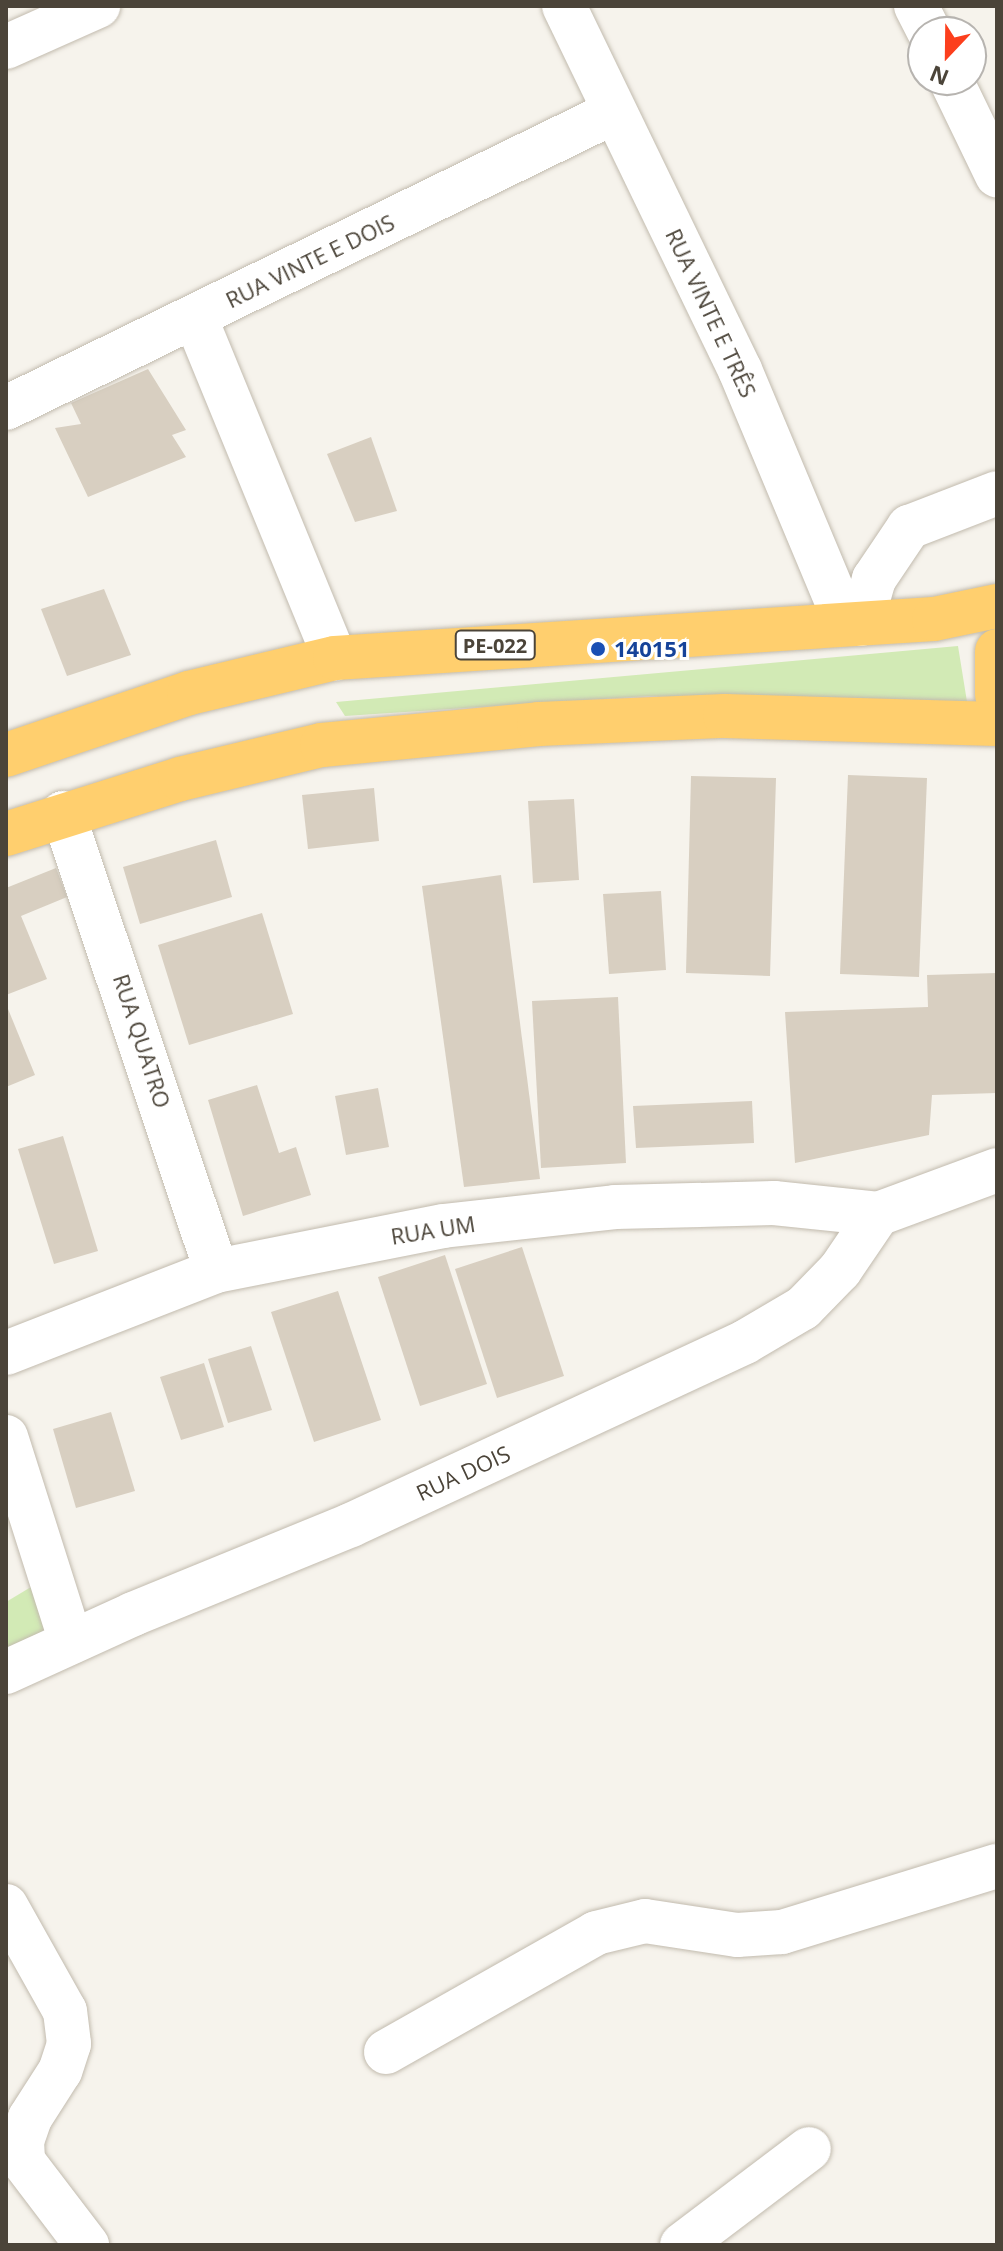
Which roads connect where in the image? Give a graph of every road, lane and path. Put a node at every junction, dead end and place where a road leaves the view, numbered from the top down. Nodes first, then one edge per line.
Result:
1 (98, 6) edge
2 (564, 6) edge
3 (6, 47) edge
4 (959, 96) edge
5 (614, 112) junction
6 (997, 175) edge
7 (195, 317) junction
8 (6, 408) edge
9 (997, 493) edge
10 (997, 606) edge
11 (854, 624) junction
12 (997, 651) edge
13 (335, 658) junction
14 (997, 695) edge
15 (997, 724) edge
16 (6, 755) edge
17 (63, 813) junction
18 (6, 834) edge
19 (997, 1170) edge
20 (878, 1214) junction
21 (216, 1271) junction
22 (6, 1353) edge
23 (6, 1437) edge
24 (71, 1642) junction
25 (6, 1672) edge
26 (997, 1866) edge
27 (6, 1906) edge
28 (386, 2052) dead end
29 (809, 2149) dead end
30 (87, 2245) edge
31 (682, 2245) edge

1 - 3 street
2 - 5 street, RUA VINTE E TRÊS
4 - 6 street
5 - 7 street, RUA VINTE E DOIS
5 - 11 street, RUA VINTE E TRÊS
7 - 8 street, RUA VINTE E DOIS
7 - 13 street
9 - 11 street
10 - 11 highway, PE-022
11 - 13 highway, PE-022
12 - 14 highway
13 - 16 highway, PE-022
15 - 17 highway
17 - 18 highway
17 - 21 street, RUA QUATRO
19 - 20 street
20 - 21 street, RUA UM
20 - 24 street, RUA DOIS
21 - 22 street, RUA UM
23 - 24 street
24 - 25 street, RUA DOIS
26 - 28 street
27 - 30 street
29 - 31 street

